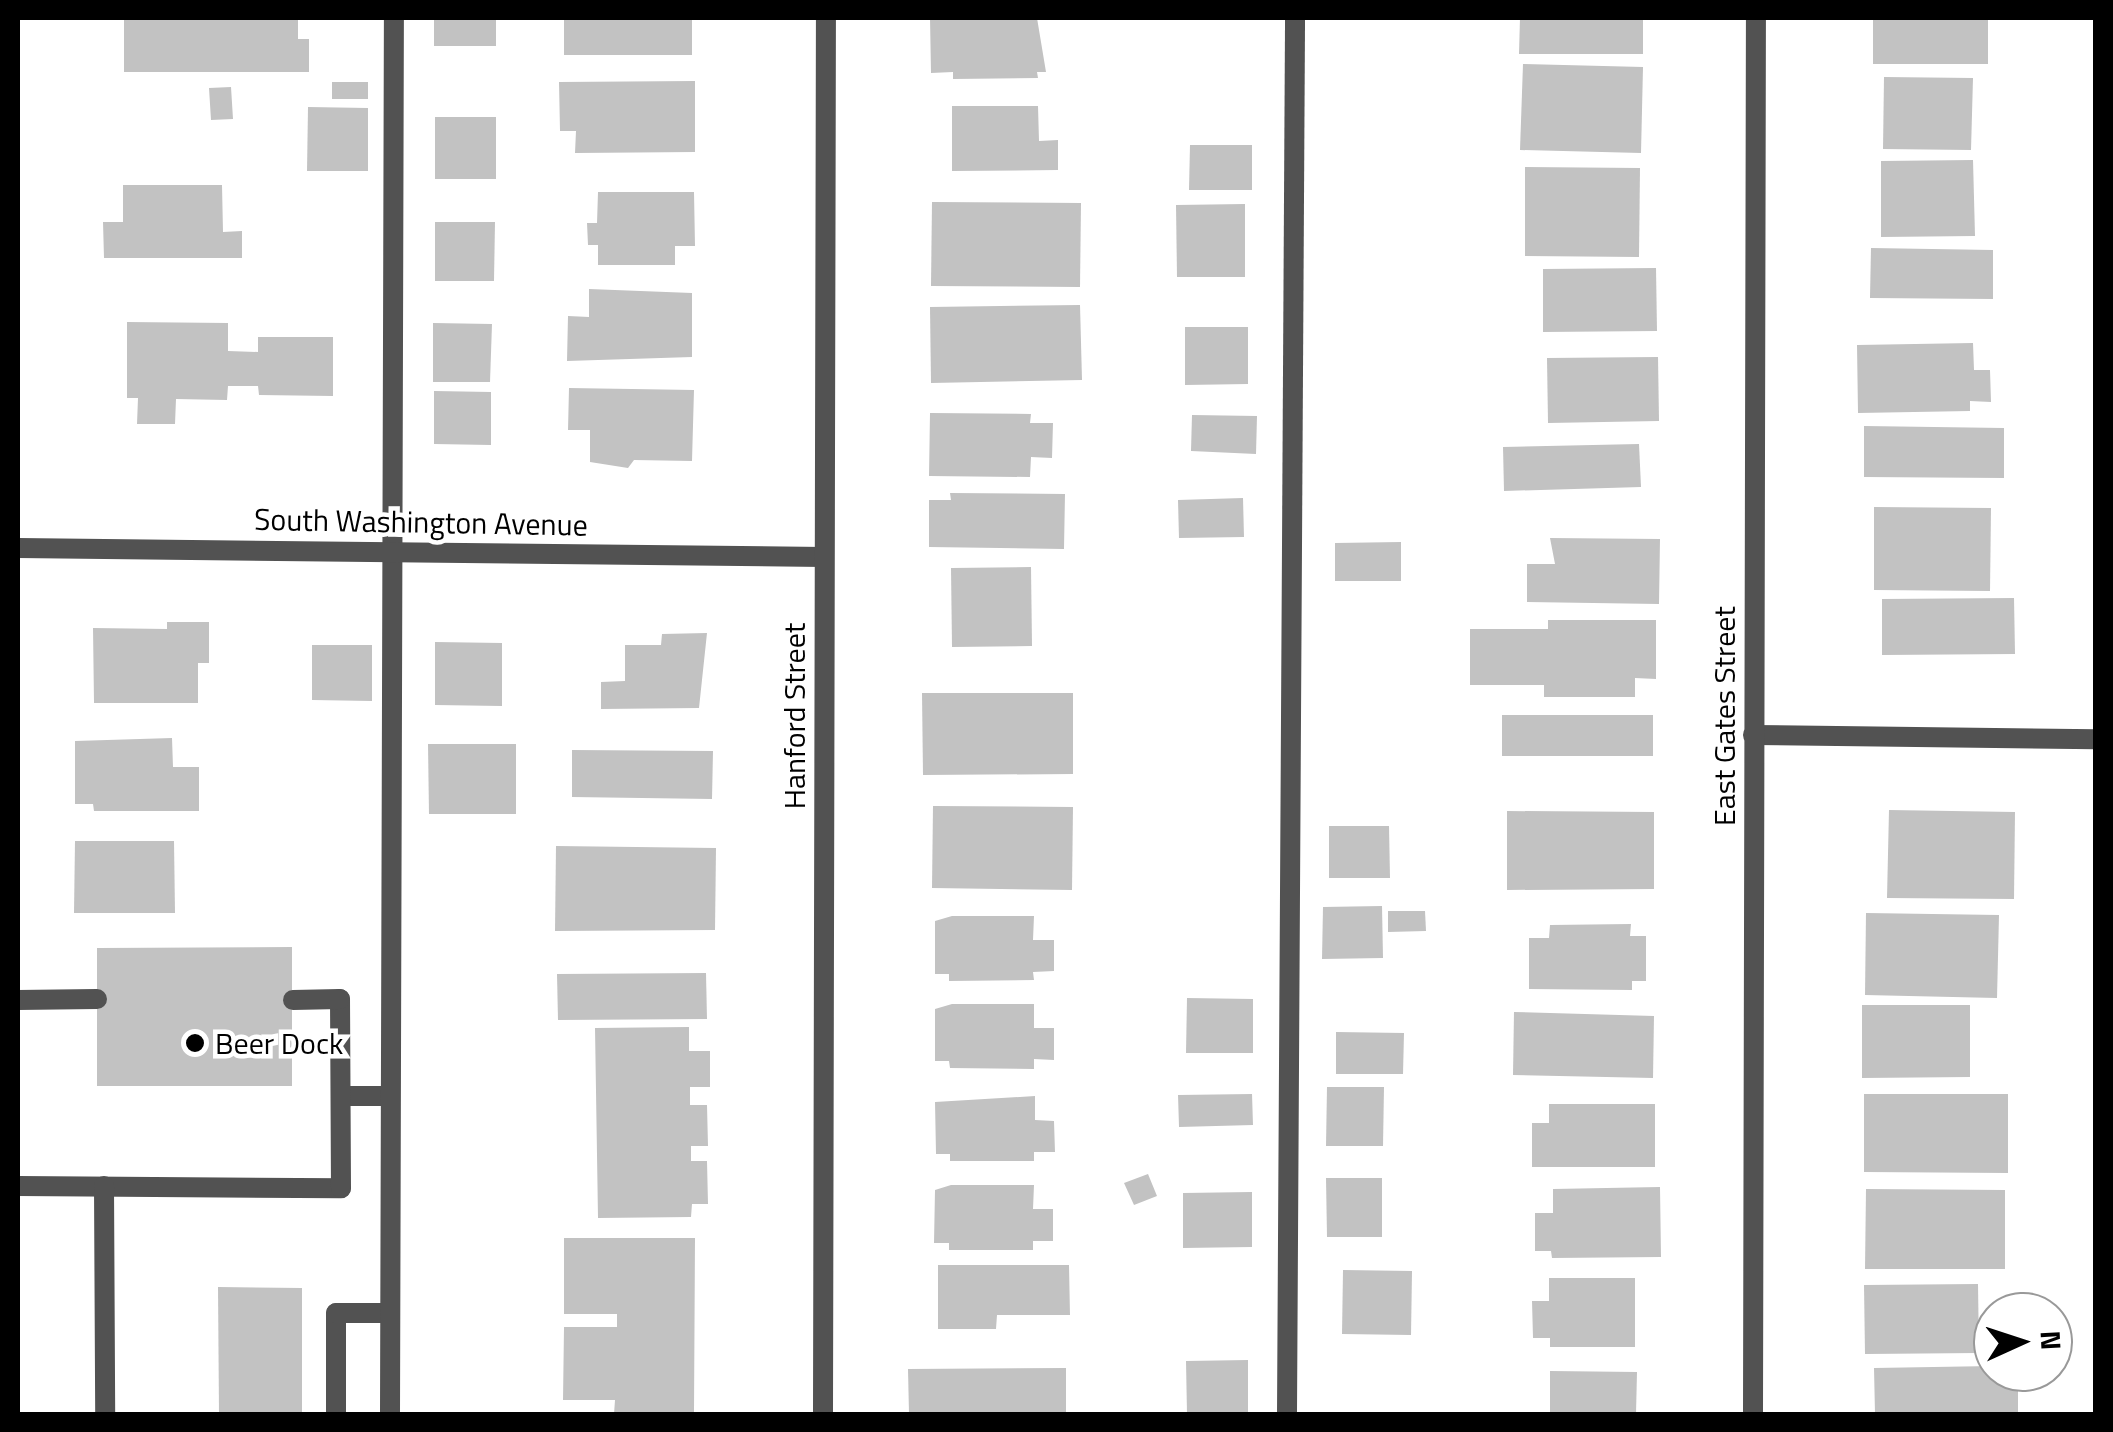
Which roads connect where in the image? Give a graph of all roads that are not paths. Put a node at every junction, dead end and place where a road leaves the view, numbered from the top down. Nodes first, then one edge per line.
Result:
1 (394, 18) edge
2 (826, 18) edge
3 (1295, 18) edge
4 (1756, 18) edge
5 (18, 548) edge
6 (392, 552) junction
7 (824, 557) junction
8 (1754, 735) junction
9 (2096, 739) edge
10 (98, 999) dead end
11 (18, 1000) edge
12 (293, 1000) dead end
13 (341, 1096) junction
14 (390, 1096) junction
15 (18, 1186) edge
16 (104, 1186) junction
17 (390, 1313) junction
18 (105, 1414) edge
19 (336, 1414) edge
20 (390, 1414) edge
21 (823, 1414) edge
22 (1287, 1414) edge
23 (1753, 1414) edge

1 - 6 street
2 - 7 street, Hanford Street
3 - 22 street
4 - 8 street, East Gates Street
5 - 6 street, South Washington Avenue
6 - 7 street, South Washington Avenue
6 - 14 street
7 - 21 street, Hanford Street
8 - 9 street
8 - 23 street, East Gates Street
10 - 11 street
12 - 13 street
13 - 14 street
13 - 16 street
14 - 17 street
15 - 16 street
16 - 18 street
17 - 19 street
17 - 20 street

